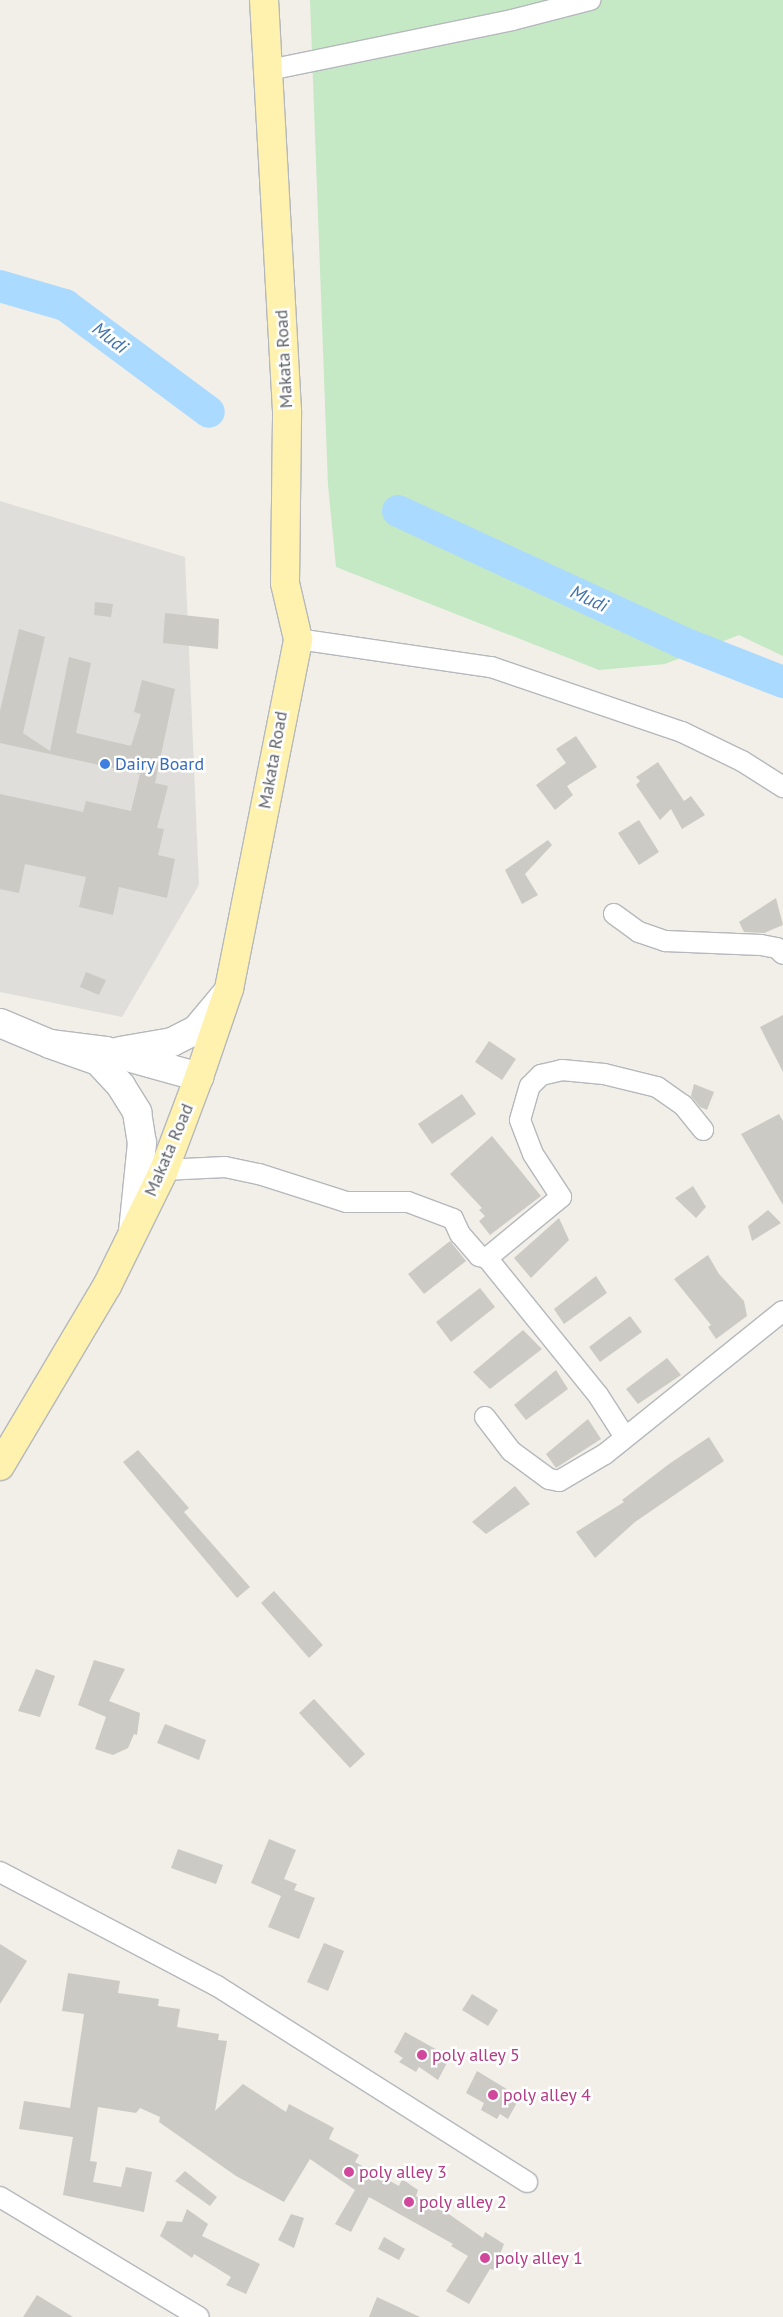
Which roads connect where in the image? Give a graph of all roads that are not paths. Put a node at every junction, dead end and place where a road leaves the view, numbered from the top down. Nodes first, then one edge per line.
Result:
1 (264, 0) edge
2 (590, 0) edge
3 (269, 70) junction
4 (298, 639) junction
5 (783, 786) edge
6 (614, 914) dead end
7 (783, 954) edge
8 (229, 989) junction
9 (0, 1023) edge
10 (50, 1044) junction
11 (106, 1051) junction
12 (199, 1077) junction
13 (703, 1130) dead end
14 (164, 1170) junction
15 (133, 1231) junction
16 (487, 1258) junction
17 (783, 1312) edge
18 (485, 1417) dead end
19 (624, 1437) junction
20 (0, 1466) edge
21 (0, 1872) edge
22 (527, 2182) dead end
23 (0, 2197) edge
24 (199, 2317) edge

1 - 3 main road, Makata Road
2 - 3 street
3 - 4 main road, Makata Road
4 - 5 street
4 - 8 main road, Makata Road
6 - 7 street
8 - 11 main road
8 - 12 main road, Makata Road
9 - 10 main road
10 - 11 main road
10 - 15 main road
11 - 12 main road
12 - 14 main road, Makata Road
13 - 16 street
14 - 15 main road, Makata Road
14 - 16 street
15 - 20 main road, Makata Road
16 - 19 street
17 - 19 street
18 - 19 street
21 - 22 street
23 - 24 street

